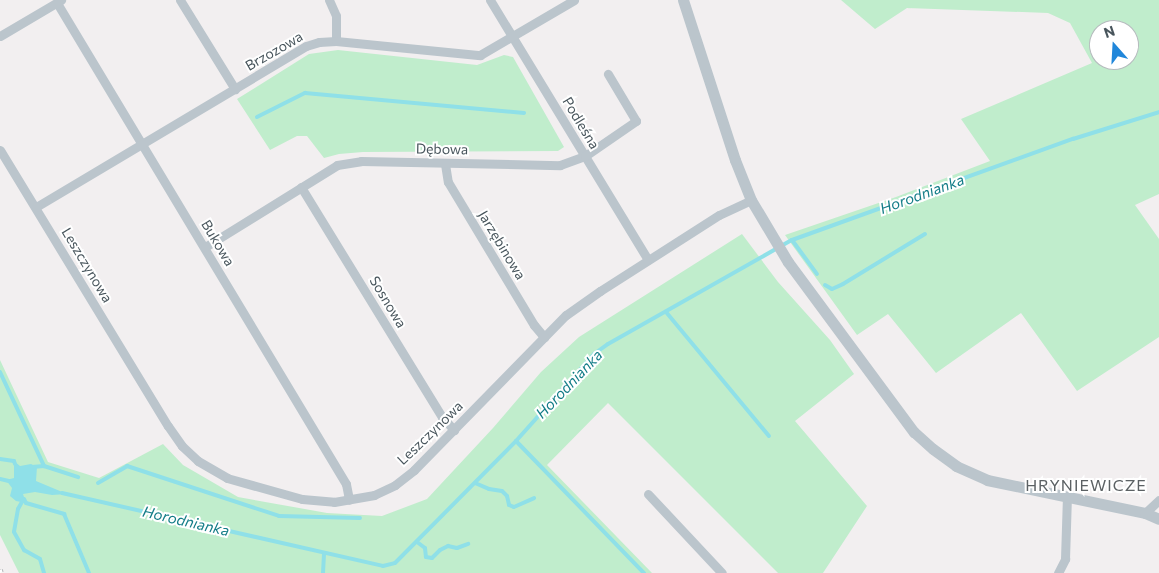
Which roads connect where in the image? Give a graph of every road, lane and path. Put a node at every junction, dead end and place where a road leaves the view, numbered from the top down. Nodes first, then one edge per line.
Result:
1 (180, 0) edge
2 (329, 0) edge
3 (490, 0) edge
4 (574, 0) edge
5 (683, 0) edge
6 (59, 1) edge
7 (0, 36) edge
8 (513, 37) junction
9 (336, 41) junction
10 (608, 74) dead end
11 (235, 89) junction
12 (143, 144) junction
13 (0, 150) edge
14 (585, 156) junction
15 (445, 164) junction
16 (301, 187) junction
17 (751, 200) junction
18 (36, 208) junction
19 (205, 247) junction
20 (648, 260) junction
21 (544, 337) junction
22 (454, 430) junction
23 (648, 494) dead end
24 (1067, 497) junction
25 (349, 500) junction
26 (1159, 500) edge
27 (1145, 514) junction
28 (1159, 519) edge
29 (722, 573) edge
30 (1058, 573) edge

1 - 11 street
2 - 9 street
3 - 8 street, Podleśna
4 - 8 street, Brzozowa
5 - 17 street
6 - 7 street
6 - 12 street, Bukowa
8 - 9 street, Brzozowa
8 - 14 street, Podleśna
9 - 11 street, Brzozowa
10 - 14 street, Dębowa
11 - 12 street, Brzozowa
12 - 18 street, Brzozowa
12 - 19 street, Bukowa
13 - 18 street, Leszczynowa
14 - 15 street, Dębowa
14 - 20 street, Podleśna
15 - 16 street, Dębowa
15 - 21 street, Jarzębinowa
16 - 19 street, Dębowa
16 - 22 street, Sosnowa
17 - 20 street, Leszczynowa
17 - 24 street
18 - 25 street, Leszczynowa
19 - 25 street, Bukowa
20 - 21 street, Leszczynowa
21 - 22 street, Leszczynowa
22 - 25 street, Leszczynowa
23 - 29 street
24 - 27 street
24 - 30 street
26 - 27 street
27 - 28 street

